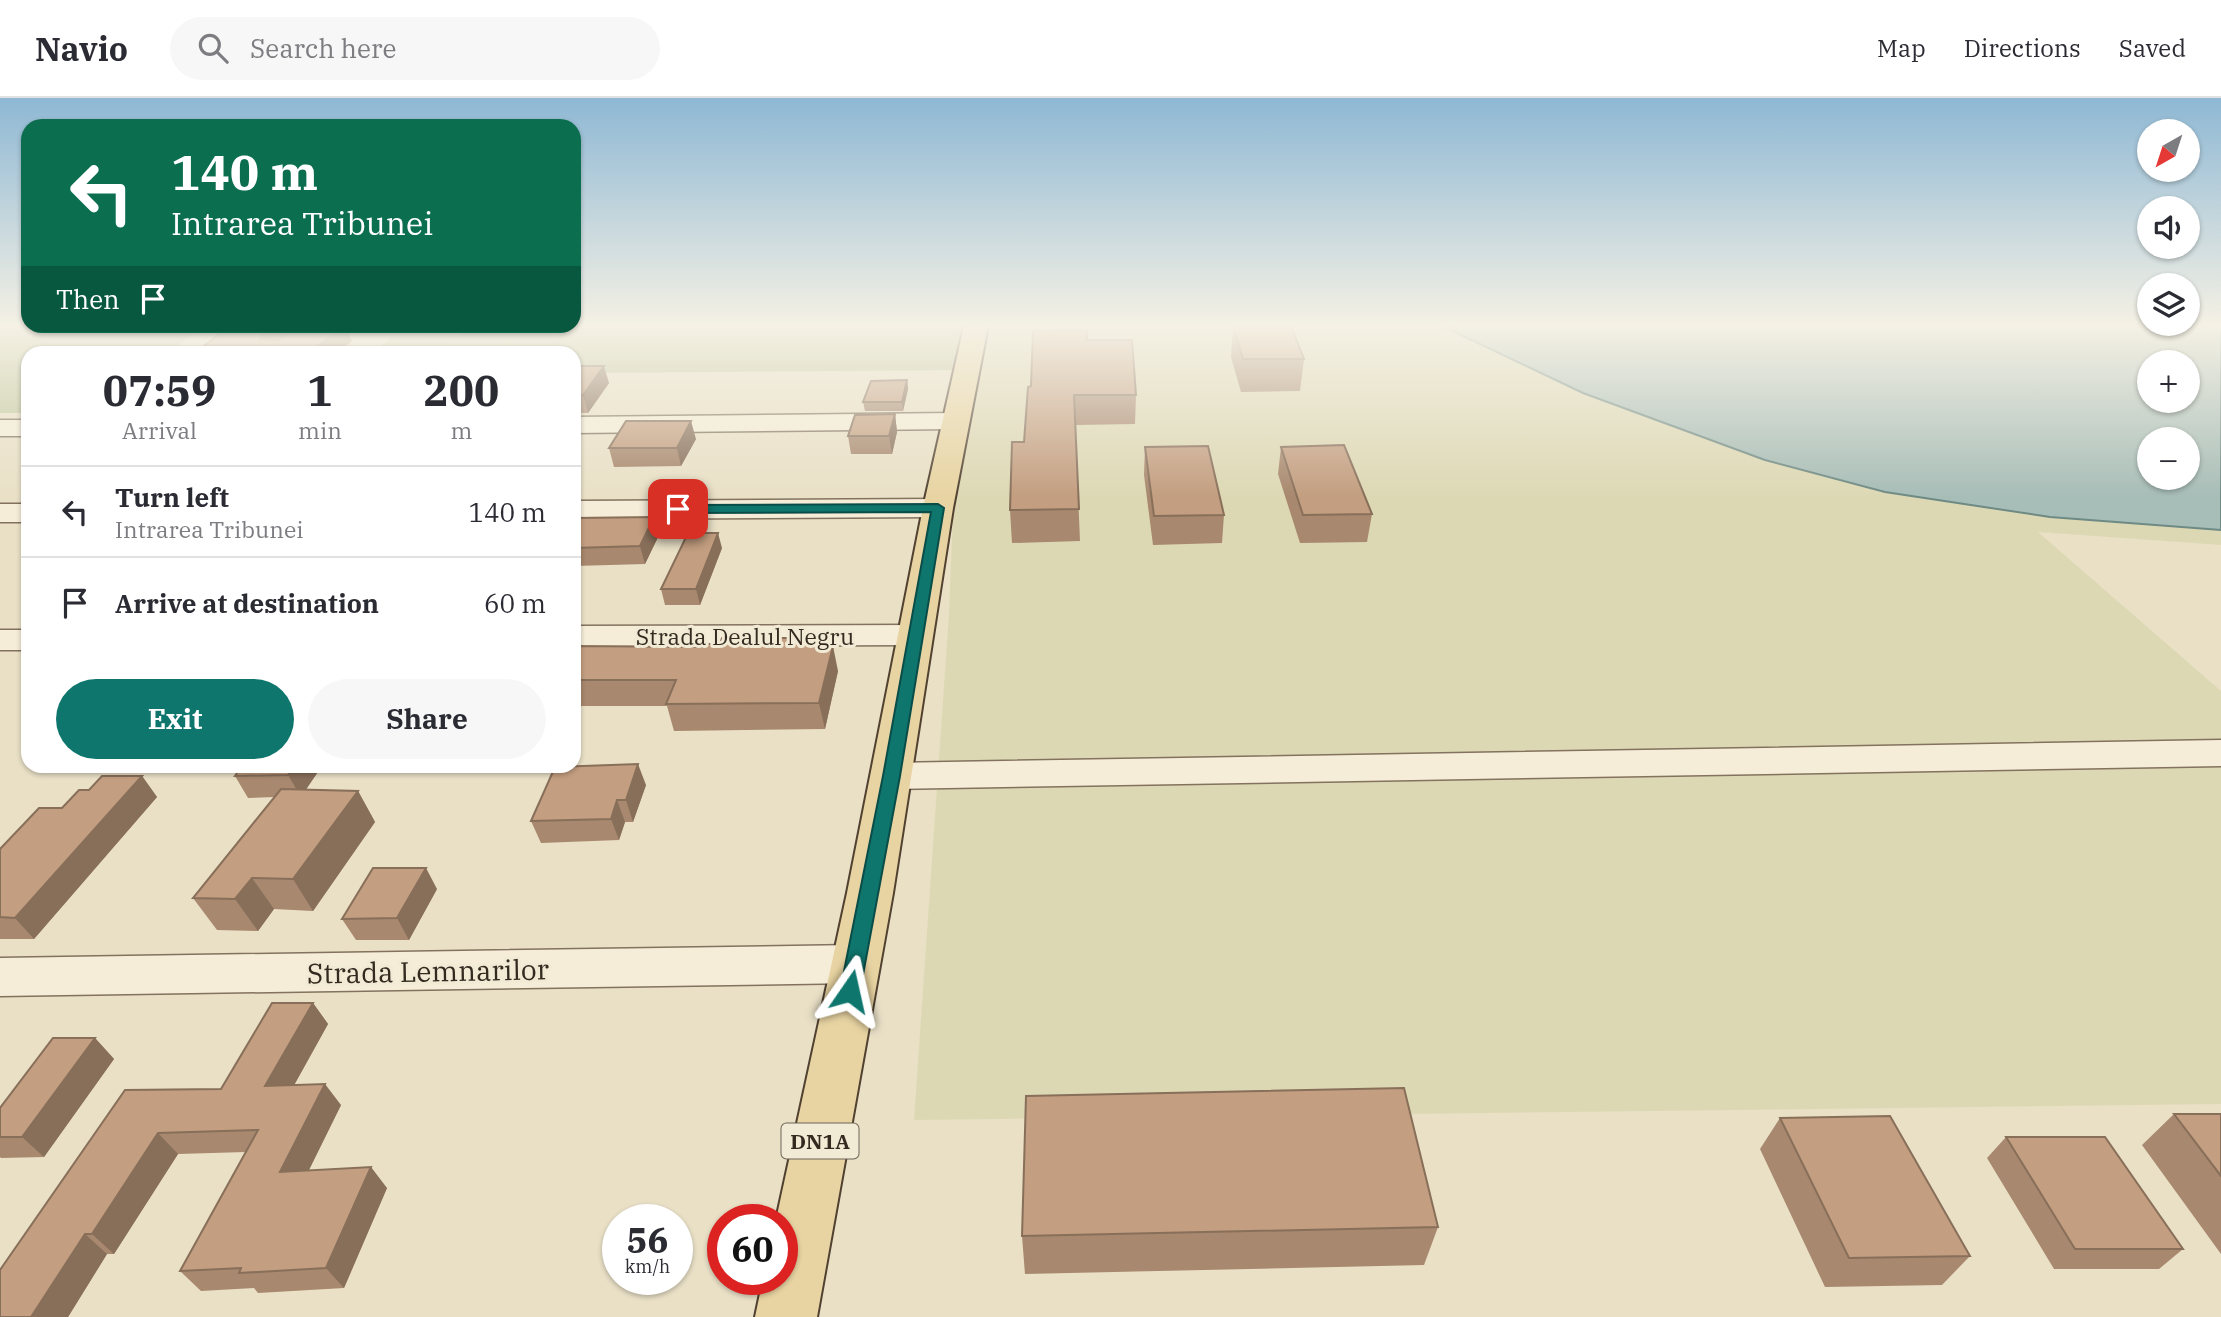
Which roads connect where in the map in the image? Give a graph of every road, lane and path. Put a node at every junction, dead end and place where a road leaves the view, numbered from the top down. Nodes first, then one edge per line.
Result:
1 (963, 383) edge
2 (955, 421) junction
3 (581, 425) edge
4 (0, 428) edge
5 (21, 428) edge
6 (938, 508) junction
7 (581, 510) edge
8 (0, 513) edge
9 (21, 513) edge
10 (916, 635) junction
11 (581, 636) edge
12 (0, 640) edge
13 (21, 640) edge
14 (2221, 753) edge
15 (891, 776) junction
16 (855, 964) junction
17 (0, 977) edge
18 (786, 1317) edge

1 - 2 main road, DN1A
2 - 3 street
2 - 6 main road, DN1A
4 - 5 street
6 - 7 street
6 - 10 main road, DN1A
8 - 9 street
10 - 11 street, Strada Dealul Negru
10 - 15 main road, DN1A
12 - 13 street
14 - 15 street
15 - 16 main road, DN1A
16 - 17 street, Strada Lemnarilor
16 - 18 main road, DN1A

